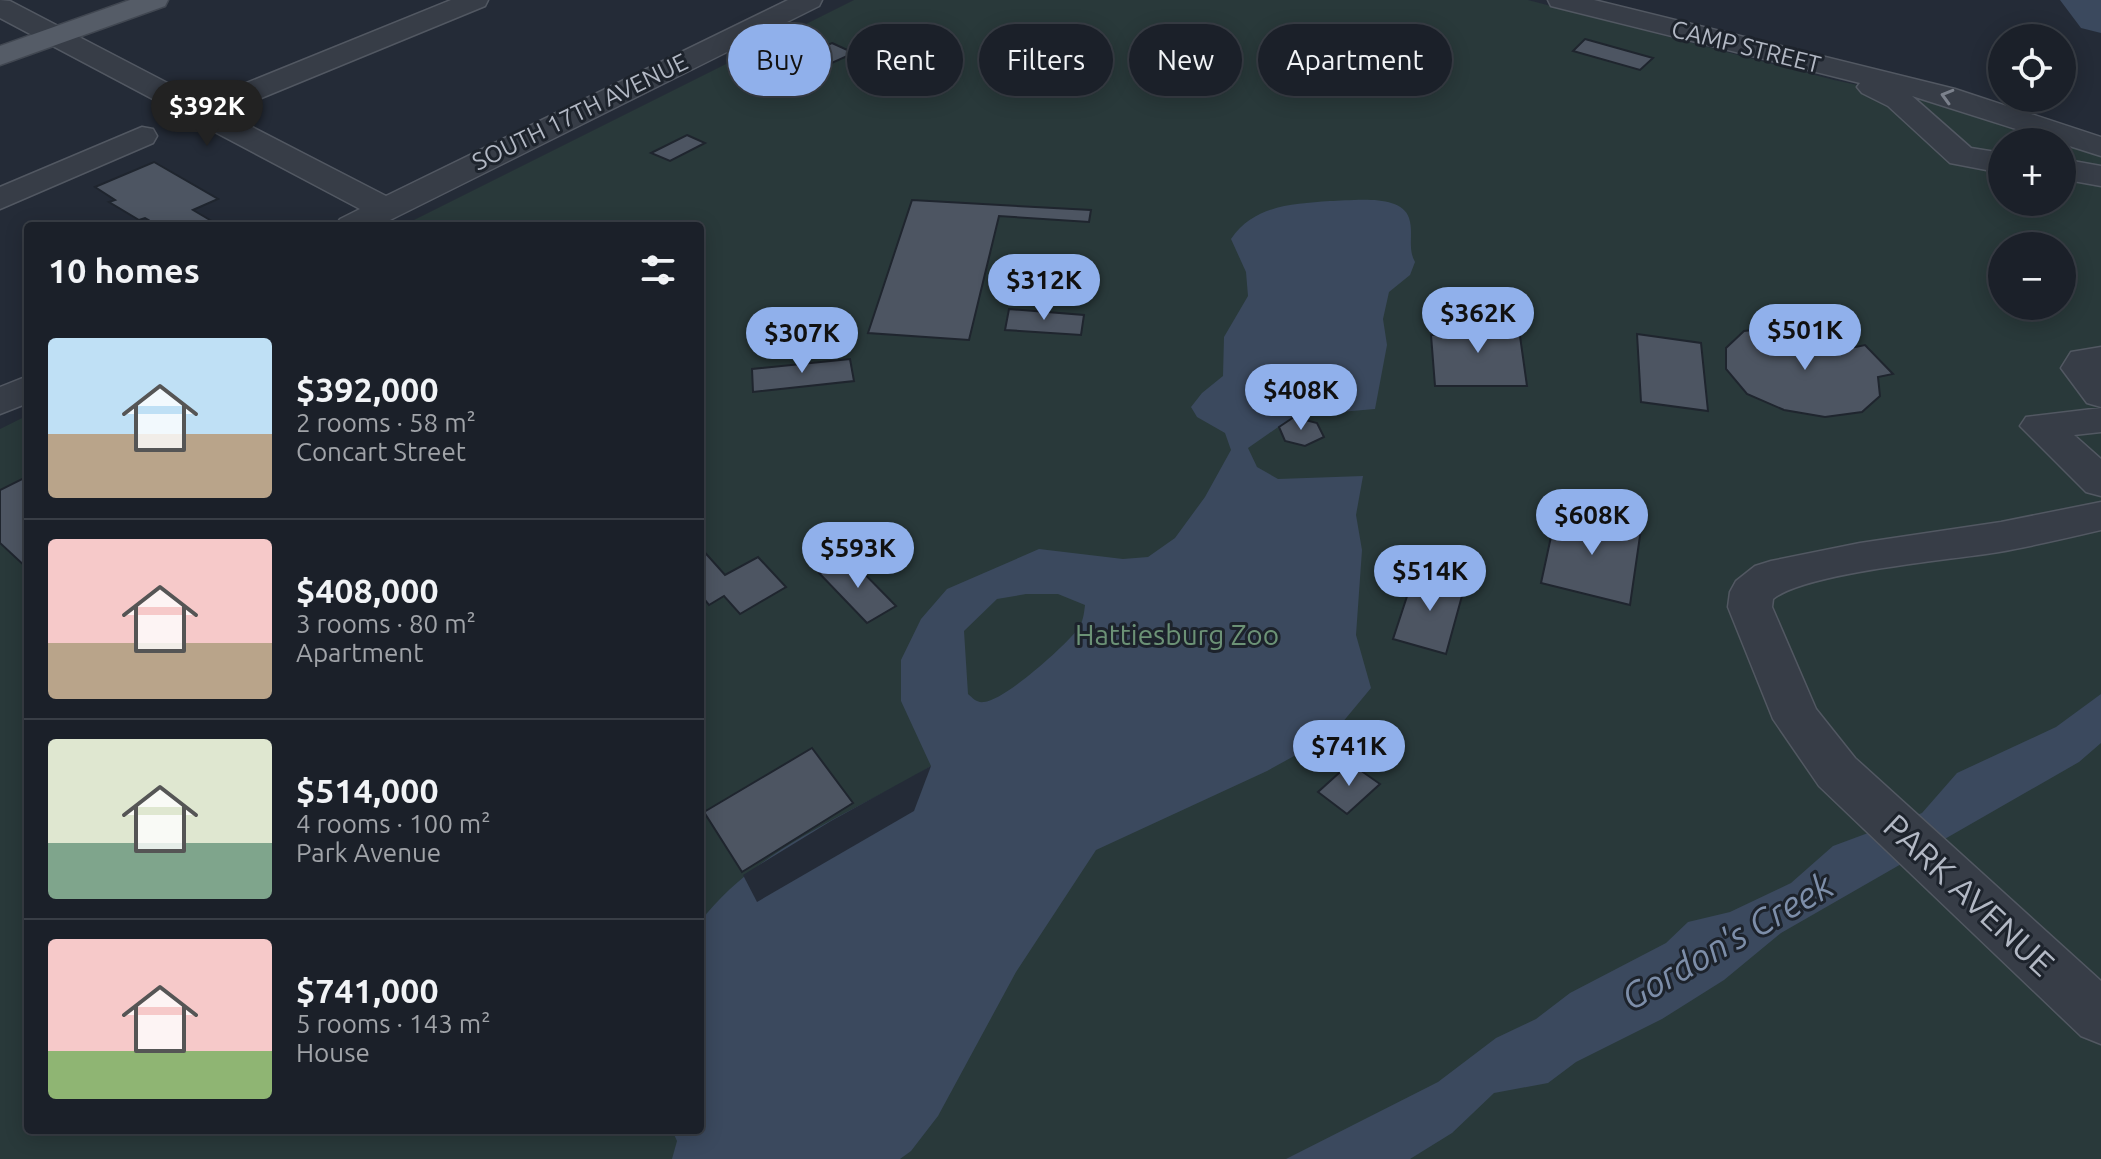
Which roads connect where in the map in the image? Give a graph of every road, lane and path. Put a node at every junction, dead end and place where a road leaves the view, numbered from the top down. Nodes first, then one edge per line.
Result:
1 (155, 0) edge
2 (475, 0) edge
3 (809, 0) edge
4 (1561, 0) edge
5 (0, 7) edge
6 (56, 36) junction
7 (0, 56) edge
8 (1838, 70) junction
9 (199, 113) junction
10 (142, 136) dead end
11 (2101, 147) edge
12 (1988, 161) edge
13 (2076, 172) edge
14 (2101, 176) edge
15 (0, 199) edge
16 (385, 209) junction
17 (360, 222) edge
18 (2101, 358) edge
19 (24, 390) edge
20 (2101, 395) edge
21 (0, 402) edge
22 (2101, 420) edge
23 (2101, 482) edge
24 (2101, 516) edge
25 (2101, 1018) edge

1 - 6 main road
2 - 9 street
3 - 16 street, SOUTH 17TH AVENUE
4 - 8 street, CAMP STREET
5 - 6 street
6 - 7 main road
6 - 9 street
11 -> 8 street
8 - 12 street
9 - 16 street
10 - 15 street
13 - 14 street
16 - 17 street, SOUTH 17TH AVENUE
18 - 20 street
19 - 21 street
22 - 23 street
24 - 25 street, PARK AVENUE

